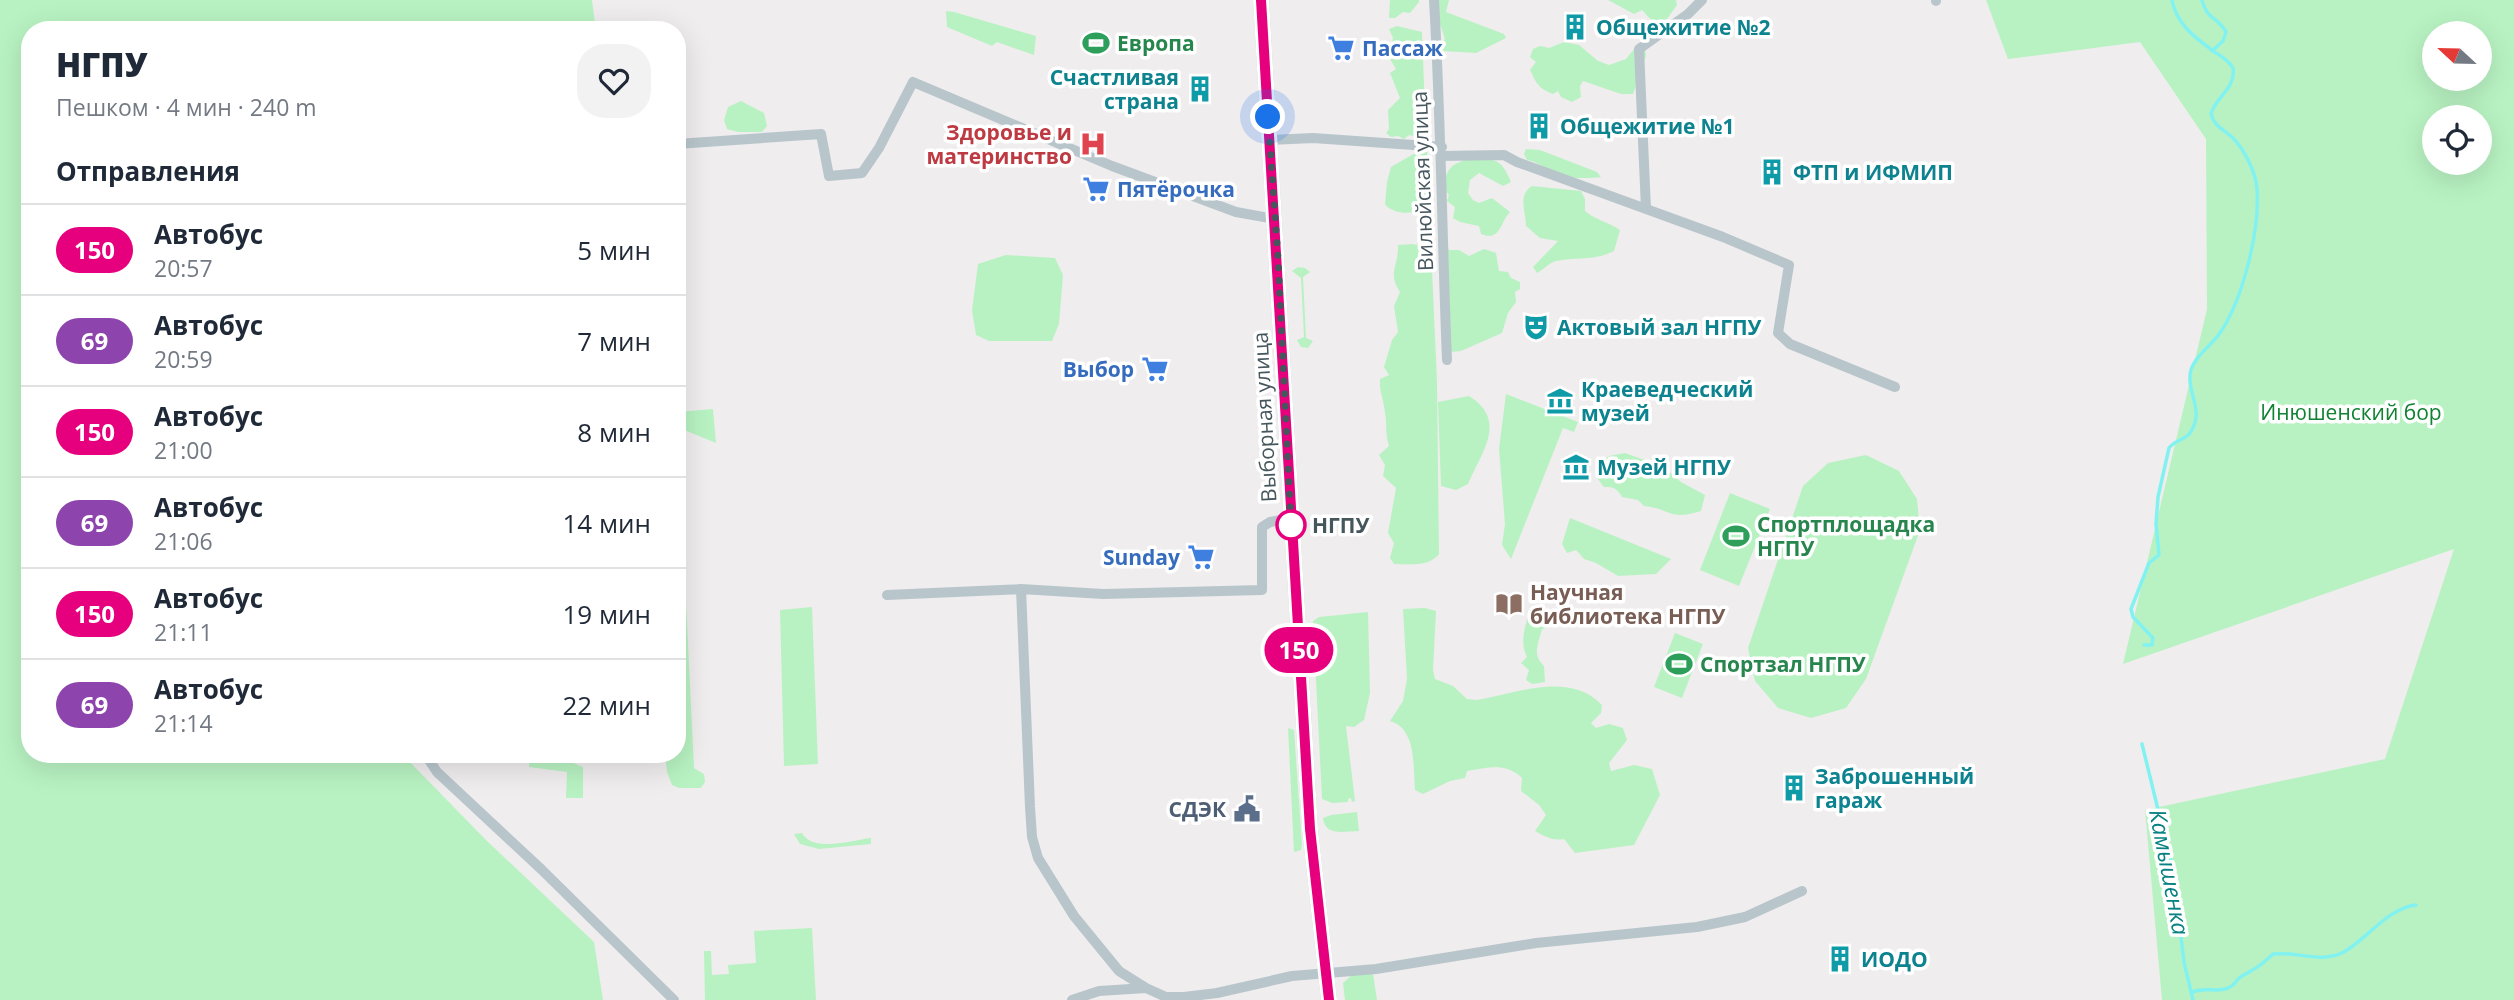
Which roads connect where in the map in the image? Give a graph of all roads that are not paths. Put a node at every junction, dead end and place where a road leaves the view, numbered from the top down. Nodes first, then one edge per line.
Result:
1 (1261, 0) edge
2 (1434, 0) edge
3 (1702, 0) edge
4 (1269, 139) junction
5 (686, 143) edge
6 (1442, 152) junction
7 (1646, 209) junction
8 (1275, 219) junction
9 (1447, 360) dead end
10 (1895, 387) dead end
11 (1290, 518) junction
12 (1021, 589) junction
13 (887, 595) dead end
14 (431, 763) edge
15 (1802, 891) dead end
16 (1325, 973) junction
17 (1146, 988) junction
18 (674, 1000) edge
19 (1072, 1000) edge
20 (1329, 1000) edge

1 - 4 main road, Выборная улица
2 - 6 street, Вилюйская улица
3 - 7 street
4 - 6 street
4 - 8 main road, Выборная улица
5 - 8 street
6 - 7 street
6 - 9 street, Вилюйская улица
7 - 10 street
8 - 11 main road, Выборная улица
11 - 12 street
11 - 16 main road, Выборная улица
12 - 13 street
12 - 17 street
14 - 18 street
15 - 16 street
16 - 17 street
16 - 20 main road, Выборная улица
17 - 19 street

